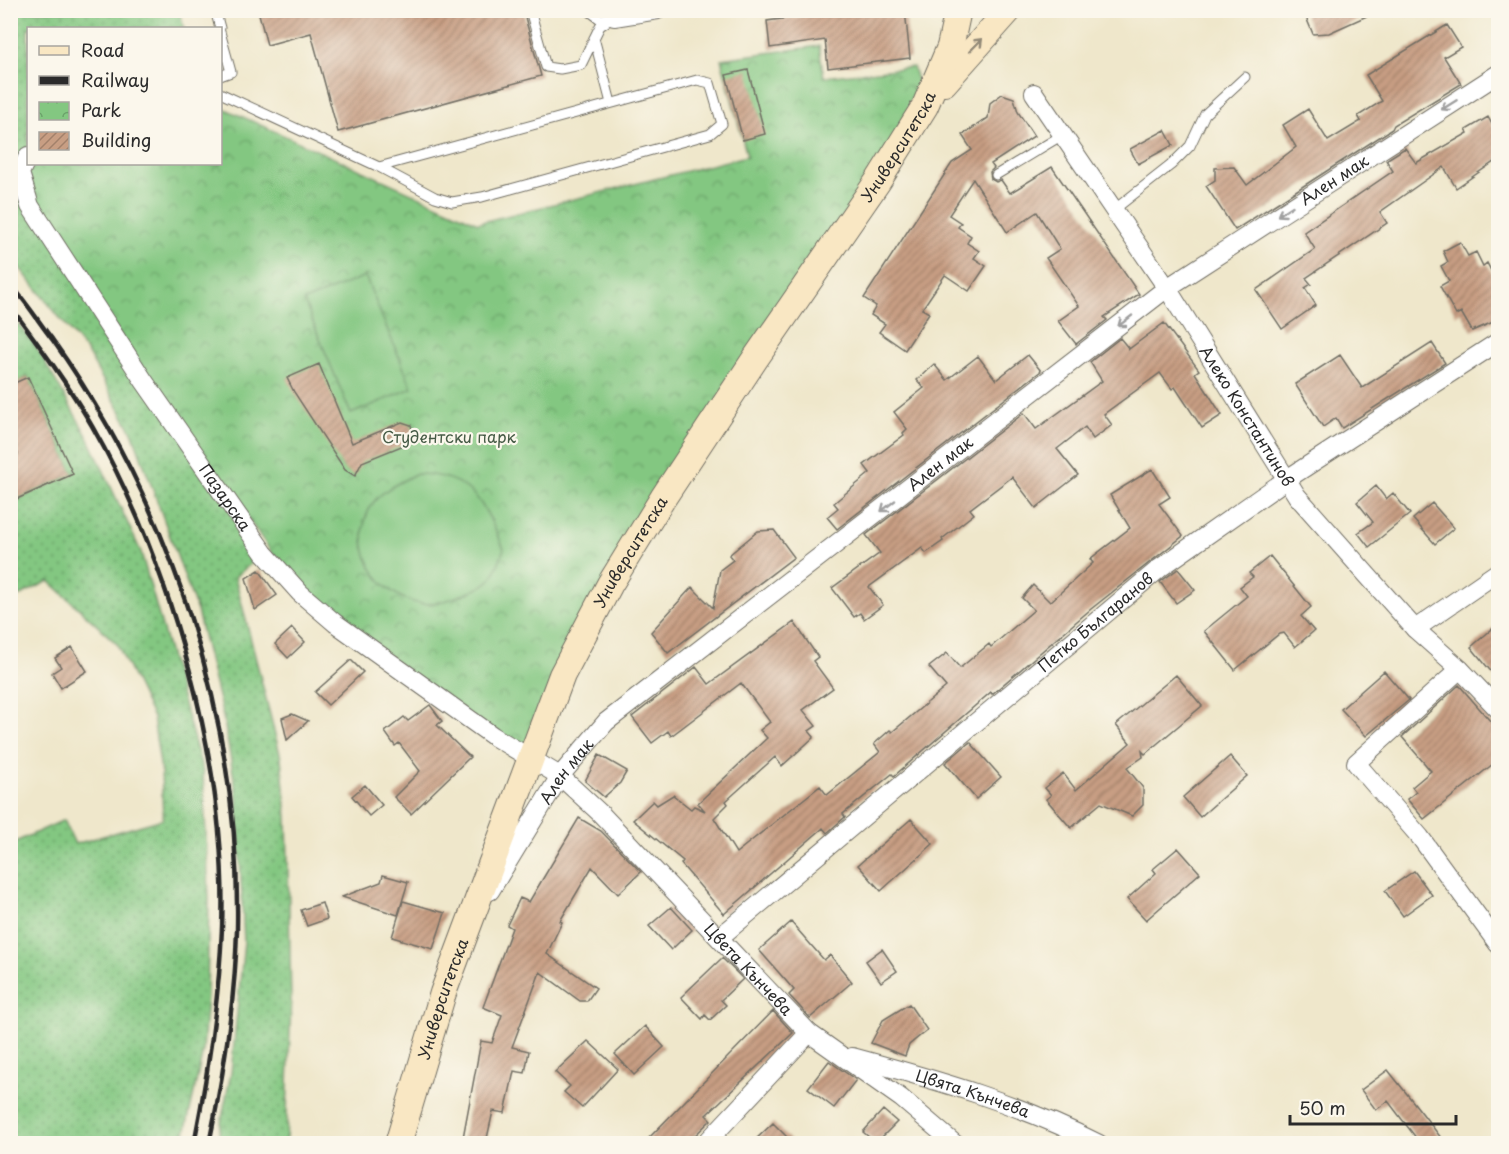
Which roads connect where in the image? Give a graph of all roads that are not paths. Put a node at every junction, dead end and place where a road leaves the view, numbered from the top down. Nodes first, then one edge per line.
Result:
1 (215, 10) edge
2 (530, 10) edge
3 (588, 10) edge
4 (658, 10) edge
5 (957, 10) edge
6 (1009, 10) edge
7 (614, 17) junction
8 (219, 27) edge
9 (222, 38) edge
10 (594, 38) junction
11 (1498, 74) edge
12 (222, 75) edge
13 (1245, 77) dead end
14 (1035, 93) dead end
15 (222, 94) edge
16 (611, 103) junction
17 (925, 106) junction
18 (1064, 134) junction
19 (27, 158) edge
20 (379, 167) junction
21 (996, 176) dead end
22 (1115, 209) junction
23 (1167, 288) junction
24 (1498, 342) edge
25 (1287, 479) junction
26 (1498, 572) edge
27 (1414, 629) junction
28 (1460, 669) junction
29 (1498, 709) edge
30 (529, 759) junction
31 (560, 776) junction
32 (464, 935) junction
33 (720, 937) junction
34 (1498, 944) edge
35 (809, 1033) junction
36 (842, 1054) junction
37 (398, 1143) edge
38 (705, 1143) edge
39 (955, 1143) edge
40 (1099, 1143) edge

1 - 8 lane
2 - 10 lane
3 - 7 lane
4 - 7 street
5 - 17 street, Университетска
17 -> 6 street
7 - 10 lane
9 - 12 lane
10 - 16 lane
11 -> 23 street, Ален мак
13 - 22 lane
14 - 18 street, Алеко Константинов
15 - 20 lane
16 - 20 lane
16 - 20 lane
17 - 30 street, Университетска
18 - 21 lane
18 - 22 street, Алеко Константинов
19 - 30 street, Пазарска
22 - 23 street, Алеко Константинов
23 - 25 street, Алеко Константинов
23 -> 31 street, Ален мак
24 - 25 street, Петко Българанов
25 - 27 street, Алеко Константинов
25 - 33 street, Петко Българанов
26 - 27 street
27 - 28 street, Алеко Константинов
28 - 29 street, Алеко Константинов
28 - 34 street
30 - 31 street, Пазарска
30 - 32 street, Университетска
31 - 32 street, Ален мак
31 - 33 street, Цвета Кънчева
32 - 37 street, Университетска
33 - 35 street, Цвета Кънчева
35 - 36 street, Цвета Кънчева
35 - 38 street
36 - 39 street, Цвета Кънчева
36 - 40 street, Цвята Кънчева

